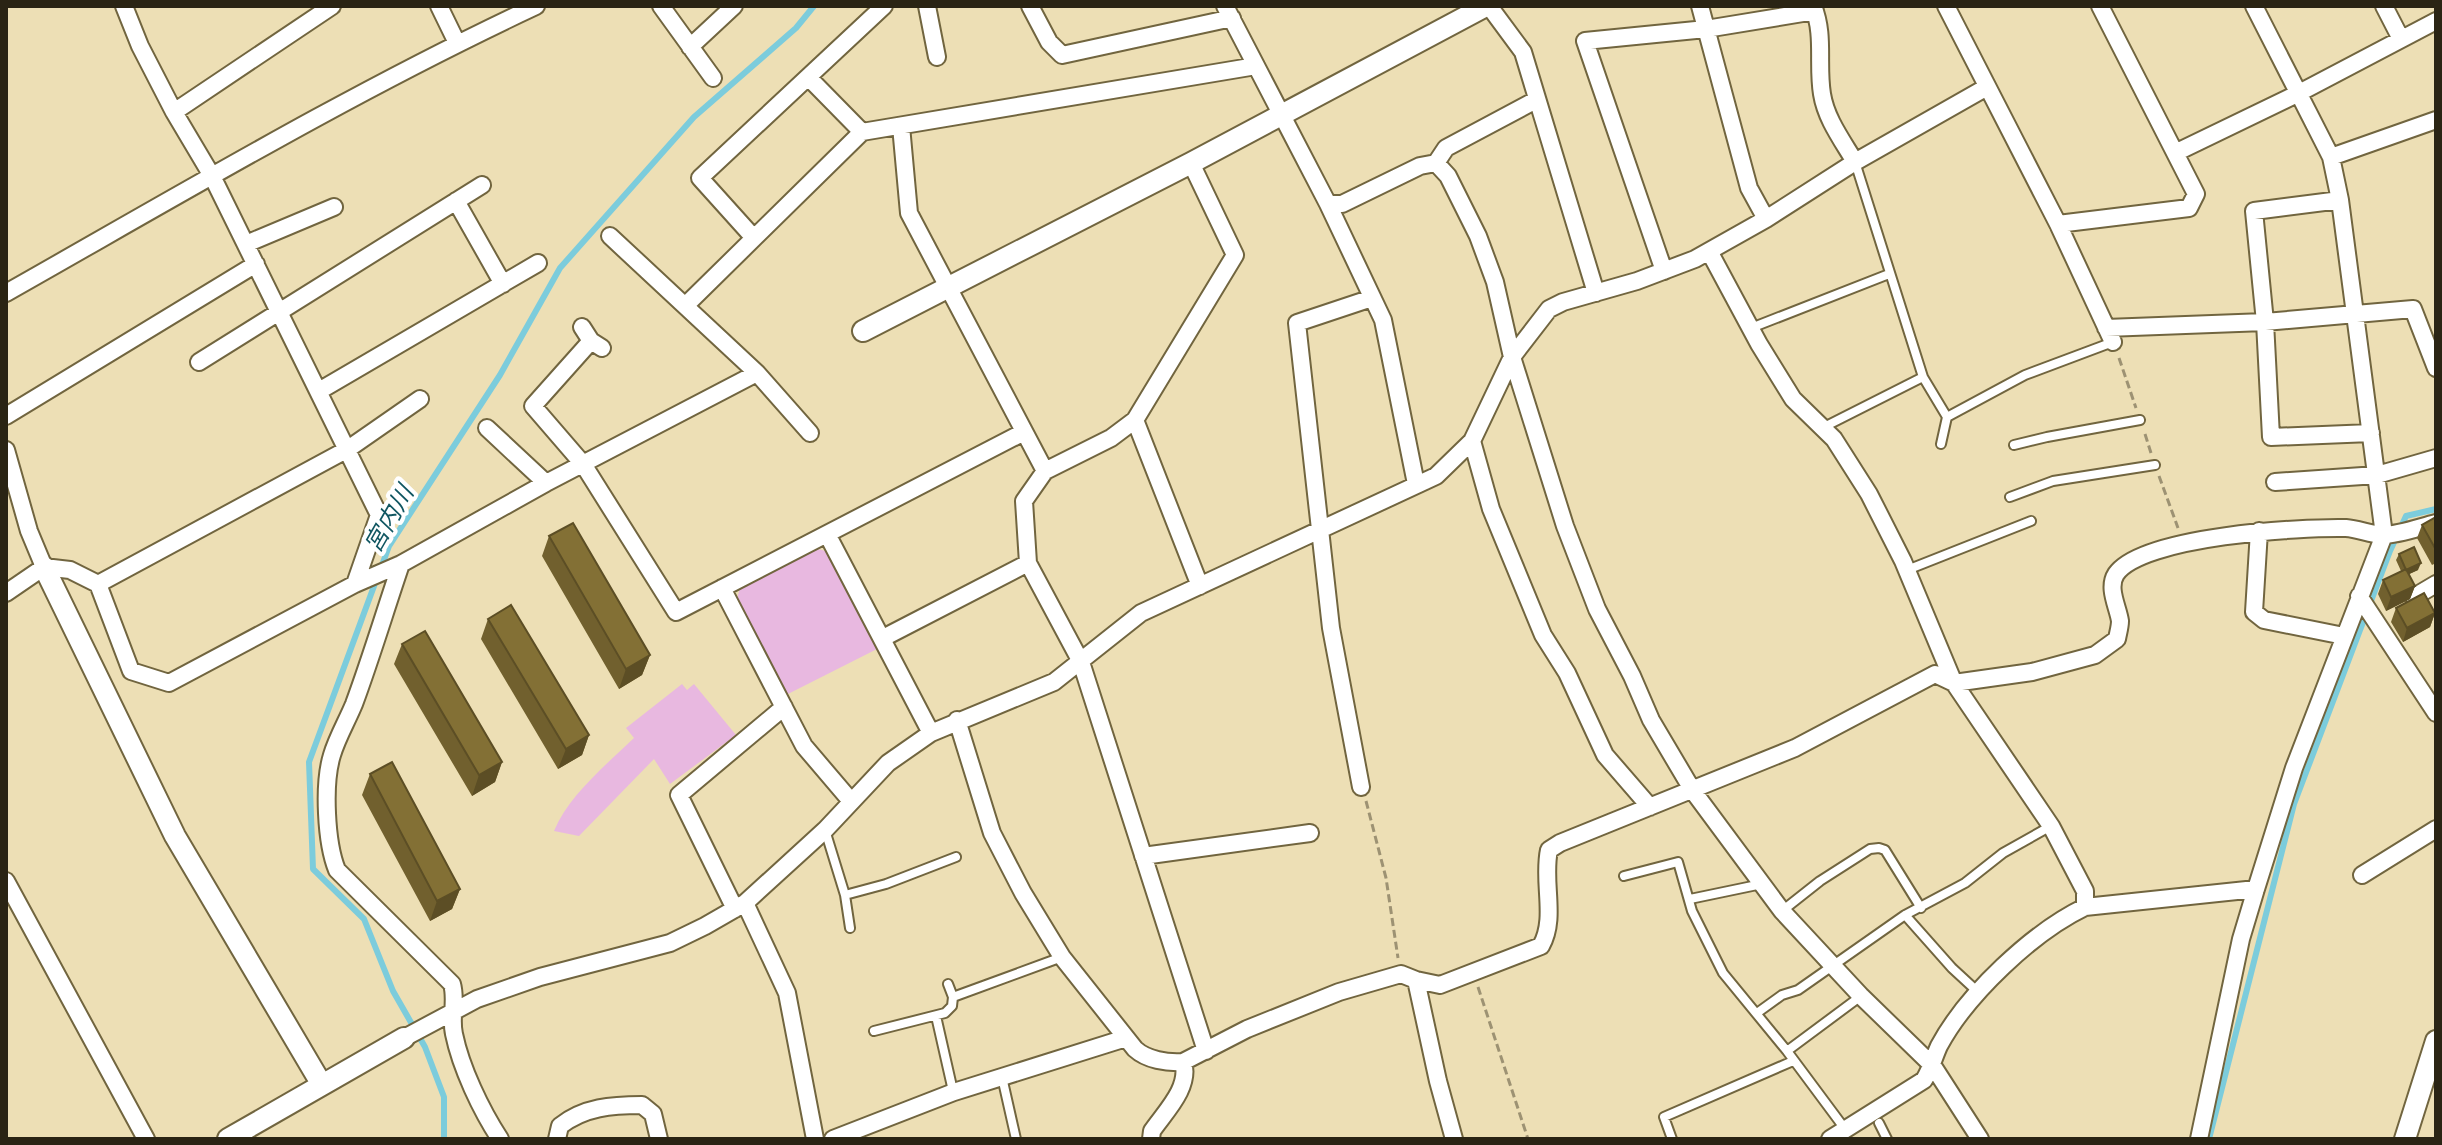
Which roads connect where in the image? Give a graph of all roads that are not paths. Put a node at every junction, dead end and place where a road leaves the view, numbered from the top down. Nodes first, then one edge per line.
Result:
1 (124, 6) edge
2 (332, 6) edge
3 (439, 6) edge
4 (536, 6) edge
5 (661, 6) edge
6 (734, 6) edge
7 (884, 6) edge
8 (1030, 6) edge
9 (1487, 6) edge
10 (1700, 6) edge
11 (1946, 6) edge
12 (2100, 6) edge
13 (2254, 6) edge
14 (2384, 6) edge
15 (931, 7) edge
16 (1814, 8) edge
17 (1229, 10) edge
18 (2436, 21) edge
19 (1706, 29) junction
20 (2401, 39) junction
21 (457, 43) junction
22 (690, 47) junction
23 (937, 57) dead end
24 (1256, 66) junction
25 (808, 77) junction
26 (713, 78) dead end
27 (1987, 87) junction
28 (2299, 93) junction
29 (1536, 100) junction
30 (174, 112) junction
31 (1281, 114) junction
32 (2436, 120) edge
33 (901, 126) junction
34 (862, 132) junction
35 (2177, 152) junction
36 (2331, 157) junction
37 (1855, 162) junction
38 (1191, 163) junction
39 (1436, 163) junction
40 (212, 176) junction
41 (482, 185) dead end
42 (2340, 200) junction
43 (456, 201) junction
44 (1328, 204) junction
45 (334, 207) dead end
46 (1766, 219) junction
47 (2058, 224) junction
48 (610, 236) dead end
49 (754, 238) junction
50 (246, 244) junction
51 (1709, 251) junction
52 (538, 263) dead end
53 (256, 264) junction
54 (1664, 271) junction
55 (1889, 274) junction
56 (503, 284) junction
57 (948, 287) junction
58 (6, 293) edge
59 (1596, 293) junction
60 (1372, 298) junction
61 (686, 305) junction
62 (279, 311) junction
63 (2355, 315) junction
64 (2265, 322) junction
65 (1750, 329) junction
66 (863, 331) dead end
67 (2110, 335) junction
68 (592, 339) dead end
69 (1512, 357) junction
70 (199, 362) dead end
71 (2436, 368) edge
72 (757, 373) junction
73 (1923, 377) junction
74 (319, 391) junction
75 (420, 399) dead end
76 (6, 416) edge
77 (1947, 417) junction
78 (1135, 420) junction
79 (2140, 420) road end
80 (1823, 427) junction
81 (487, 428) dead end
82 (1024, 432) junction
83 (810, 433) dead end
84 (2371, 433) junction
85 (1472, 441) junction
86 (1941, 444) dead end
87 (2014, 445) dead end
88 (348, 449) junction
89 (6, 450) edge
90 (2436, 458) edge
91 (583, 464) junction
92 (2155, 465) road end
93 (1045, 471) junction
94 (2377, 475) junction
95 (2275, 482) dead end
96 (546, 483) junction
97 (1416, 484) junction
98 (2010, 497) dead end
99 (2031, 521) dead end
100 (2436, 523) edge
101 (1321, 529) junction
102 (2259, 531) junction
103 (827, 534) junction
104 (2384, 535) junction
105 (1028, 563) junction
106 (401, 564) junction
107 (44, 567) junction
108 (1907, 570) junction
109 (98, 584) junction
110 (355, 584) junction
111 (2436, 584) edge
112 (1200, 586) junction
113 (722, 588) junction
114 (6, 593) edge
115 (2359, 596) junction
116 (2414, 597) edge
117 (2344, 636) junction
118 (883, 638) junction
119 (1081, 662) junction
120 (1954, 683) junction
121 (784, 707) junction
122 (2436, 713) edge
123 (957, 720) junction
124 (931, 733) junction
125 (1361, 787) road end
126 (1693, 791) junction
127 (850, 800) junction
128 (1650, 807) junction
129 (2051, 826) junction
130 (2436, 829) edge
131 (825, 830) junction
132 (1310, 833) dead end
133 (1143, 856) junction
134 (956, 857) dead end
135 (2362, 875) dead end
136 (1624, 876) dead end
137 (6, 881) edge
138 (1762, 884) junction
139 (2256, 889) junction
140 (845, 895) junction
141 (1690, 899) junction
142 (740, 906) junction
143 (2085, 907) junction
144 (1921, 908) junction
145 (1782, 911) junction
146 (1905, 915) junction
147 (850, 928) dead end
148 (1062, 957) junction
149 (1832, 966) junction
150 (1408, 977) junction
151 (948, 984) dead end
152 (1979, 992) junction
153 (1861, 996) junction
154 (953, 997) junction
155 (454, 1011) junction
156 (1757, 1013) junction
157 (936, 1016) junction
158 (874, 1031) dead end
159 (404, 1038) joint
160 (1126, 1038) junction
161 (2436, 1041) edge
162 (1206, 1051) junction
163 (1787, 1051) junction
164 (1793, 1061) junction
165 (1183, 1062) junction
166 (1933, 1066) junction
167 (1002, 1077) junction
168 (322, 1085) junction
169 (954, 1092) junction
170 (1879, 1123) dead end
171 (1845, 1129) junction
172 (146, 1139) edge
173 (228, 1139) edge
174 (500, 1139) edge
175 (557, 1139) edge
176 (659, 1139) edge
177 (815, 1139) edge
178 (833, 1139) edge
179 (1016, 1139) edge
180 (1151, 1139) edge
181 (1454, 1139) edge
182 (1672, 1139) edge
183 (1830, 1139) edge
184 (1887, 1139) edge
185 (1980, 1139) edge
186 (2199, 1139) edge
187 (2405, 1139) edge

1 - 30 street
2 - 30 street
3 - 21 street
4 - 21 street
5 - 22 street
6 - 22 street
7 - 25 street
8 - 17 street
9 - 29 street
9 - 31 street
10 - 19 street
11 - 27 street
12 - 35 street
13 - 28 street
14 - 20 street
15 - 23 street
16 - 19 street
16 - 37 street
17 - 24 street
18 - 20 street
19 - 46 street
19 - 54 street
20 - 28 street
21 - 40 street
22 - 26 street
24 - 31 street
24 - 33 street
25 - 34 street
25 - 49 street
27 - 37 street
27 - 47 street
28 - 35 street
28 - 36 street
29 - 39 street
29 - 59 street
30 - 40 street
31 - 38 street
31 - 44 street
32 - 36 street
33 - 34 street
33 - 57 street
34 - 49 street
35 - 47 street
36 - 42 street
37 - 46 street
37 - 55 lane
38 - 57 street
38 - 78 street
39 - 44 street
39 - 69 street
40 - 50 street
40 - 58 street
41 - 43 street
42 - 63 street
42 - 64 street
43 - 56 street
43 - 62 street
44 - 60 street
45 - 50 street
46 - 51 street
47 - 67 street
48 - 61 street
49 - 61 street
50 - 53 street
51 - 54 street
51 - 65 street
52 - 56 street
53 - 62 street
53 - 76 street
54 - 59 street
55 - 65 lane
55 - 73 lane
56 - 74 street
57 - 66 street
57 - 82 street
59 - 69 street
60 - 97 street
60 - 101 street
61 - 72 street
62 - 70 street
62 - 74 street
63 - 64 street
63 - 71 street
63 - 84 street
64 - 67 street
64 - 84 street
65 - 80 street
67 - 77 lane
68 - 91 street
69 - 85 street
69 - 126 street
72 - 83 street
72 - 91 street
73 - 77 lane
73 - 80 lane
74 - 88 street
75 - 88 street
77 - 86 lane
78 - 93 street
78 - 112 street
79 - 87 lane
80 - 108 street
81 - 96 street
82 - 93 street
82 - 103 street
84 - 94 street
85 - 97 street
85 - 128 street
88 - 109 street
88 - 110 street
89 - 107 street
90 - 94 street
91 - 96 street
91 - 113 street
92 - 98 lane
93 - 105 street
94 - 95 street
94 - 104 street
96 - 106 street
97 - 101 street
99 - 108 lane
100 - 104 street
101 - 112 street
101 - 125 street
102 - 104 street
102 - 117 street
102 - 120 street
103 - 113 street
103 - 118 street
104 - 115 street
105 - 118 street
105 - 119 street
106 - 110 street
106 - 155 street
107 - 109 street
107 - 114 street
107 - 168 street
108 - 120 street
109 - 110 street
111 - 116 street
112 - 119 street
113 - 121 street
115 - 117 street
115 - 122 street
117 - 139 street
118 - 124 street
119 - 123 street
119 - 133 street
120 - 126 street
120 - 129 street
121 - 127 street
121 - 142 street
123 - 124 street
123 - 148 street
124 - 127 street
126 - 128 street
126 - 138 street
127 - 131 street
128 - 150 street
129 - 143 street
129 - 144 lane
130 - 135 street
131 - 140 lane
131 - 142 street
132 - 133 street
133 - 162 street
134 - 140 lane
136 - 141 lane
137 - 172 street
138 - 141 lane
138 - 145 street
139 - 143 street
139 - 186 street
140 - 147 lane
141 - 156 lane
142 - 155 street
142 - 177 street
143 - 152 street
144 - 145 lane
144 - 146 lane
145 - 149 street
146 - 149 lane
146 - 152 lane
148 - 154 lane
148 - 160 street
149 - 153 street
149 - 156 lane
150 - 162 street
150 - 181 street
151 - 154 lane
152 - 166 street
153 - 163 lane
153 - 166 street
154 - 157 lane
155 - 159 street
155 - 174 street
156 - 163 lane
157 - 158 lane
157 - 169 lane
159 - 168 street
160 - 165 street
160 - 167 street
161 - 187 street
162 - 165 street
163 - 164 lane
164 - 171 lane
164 - 182 lane
165 - 180 street
166 - 171 street
166 - 185 street
167 - 169 street
167 - 179 lane
168 - 173 street
169 - 178 street
170 - 184 lane
171 - 183 street
175 - 176 street

